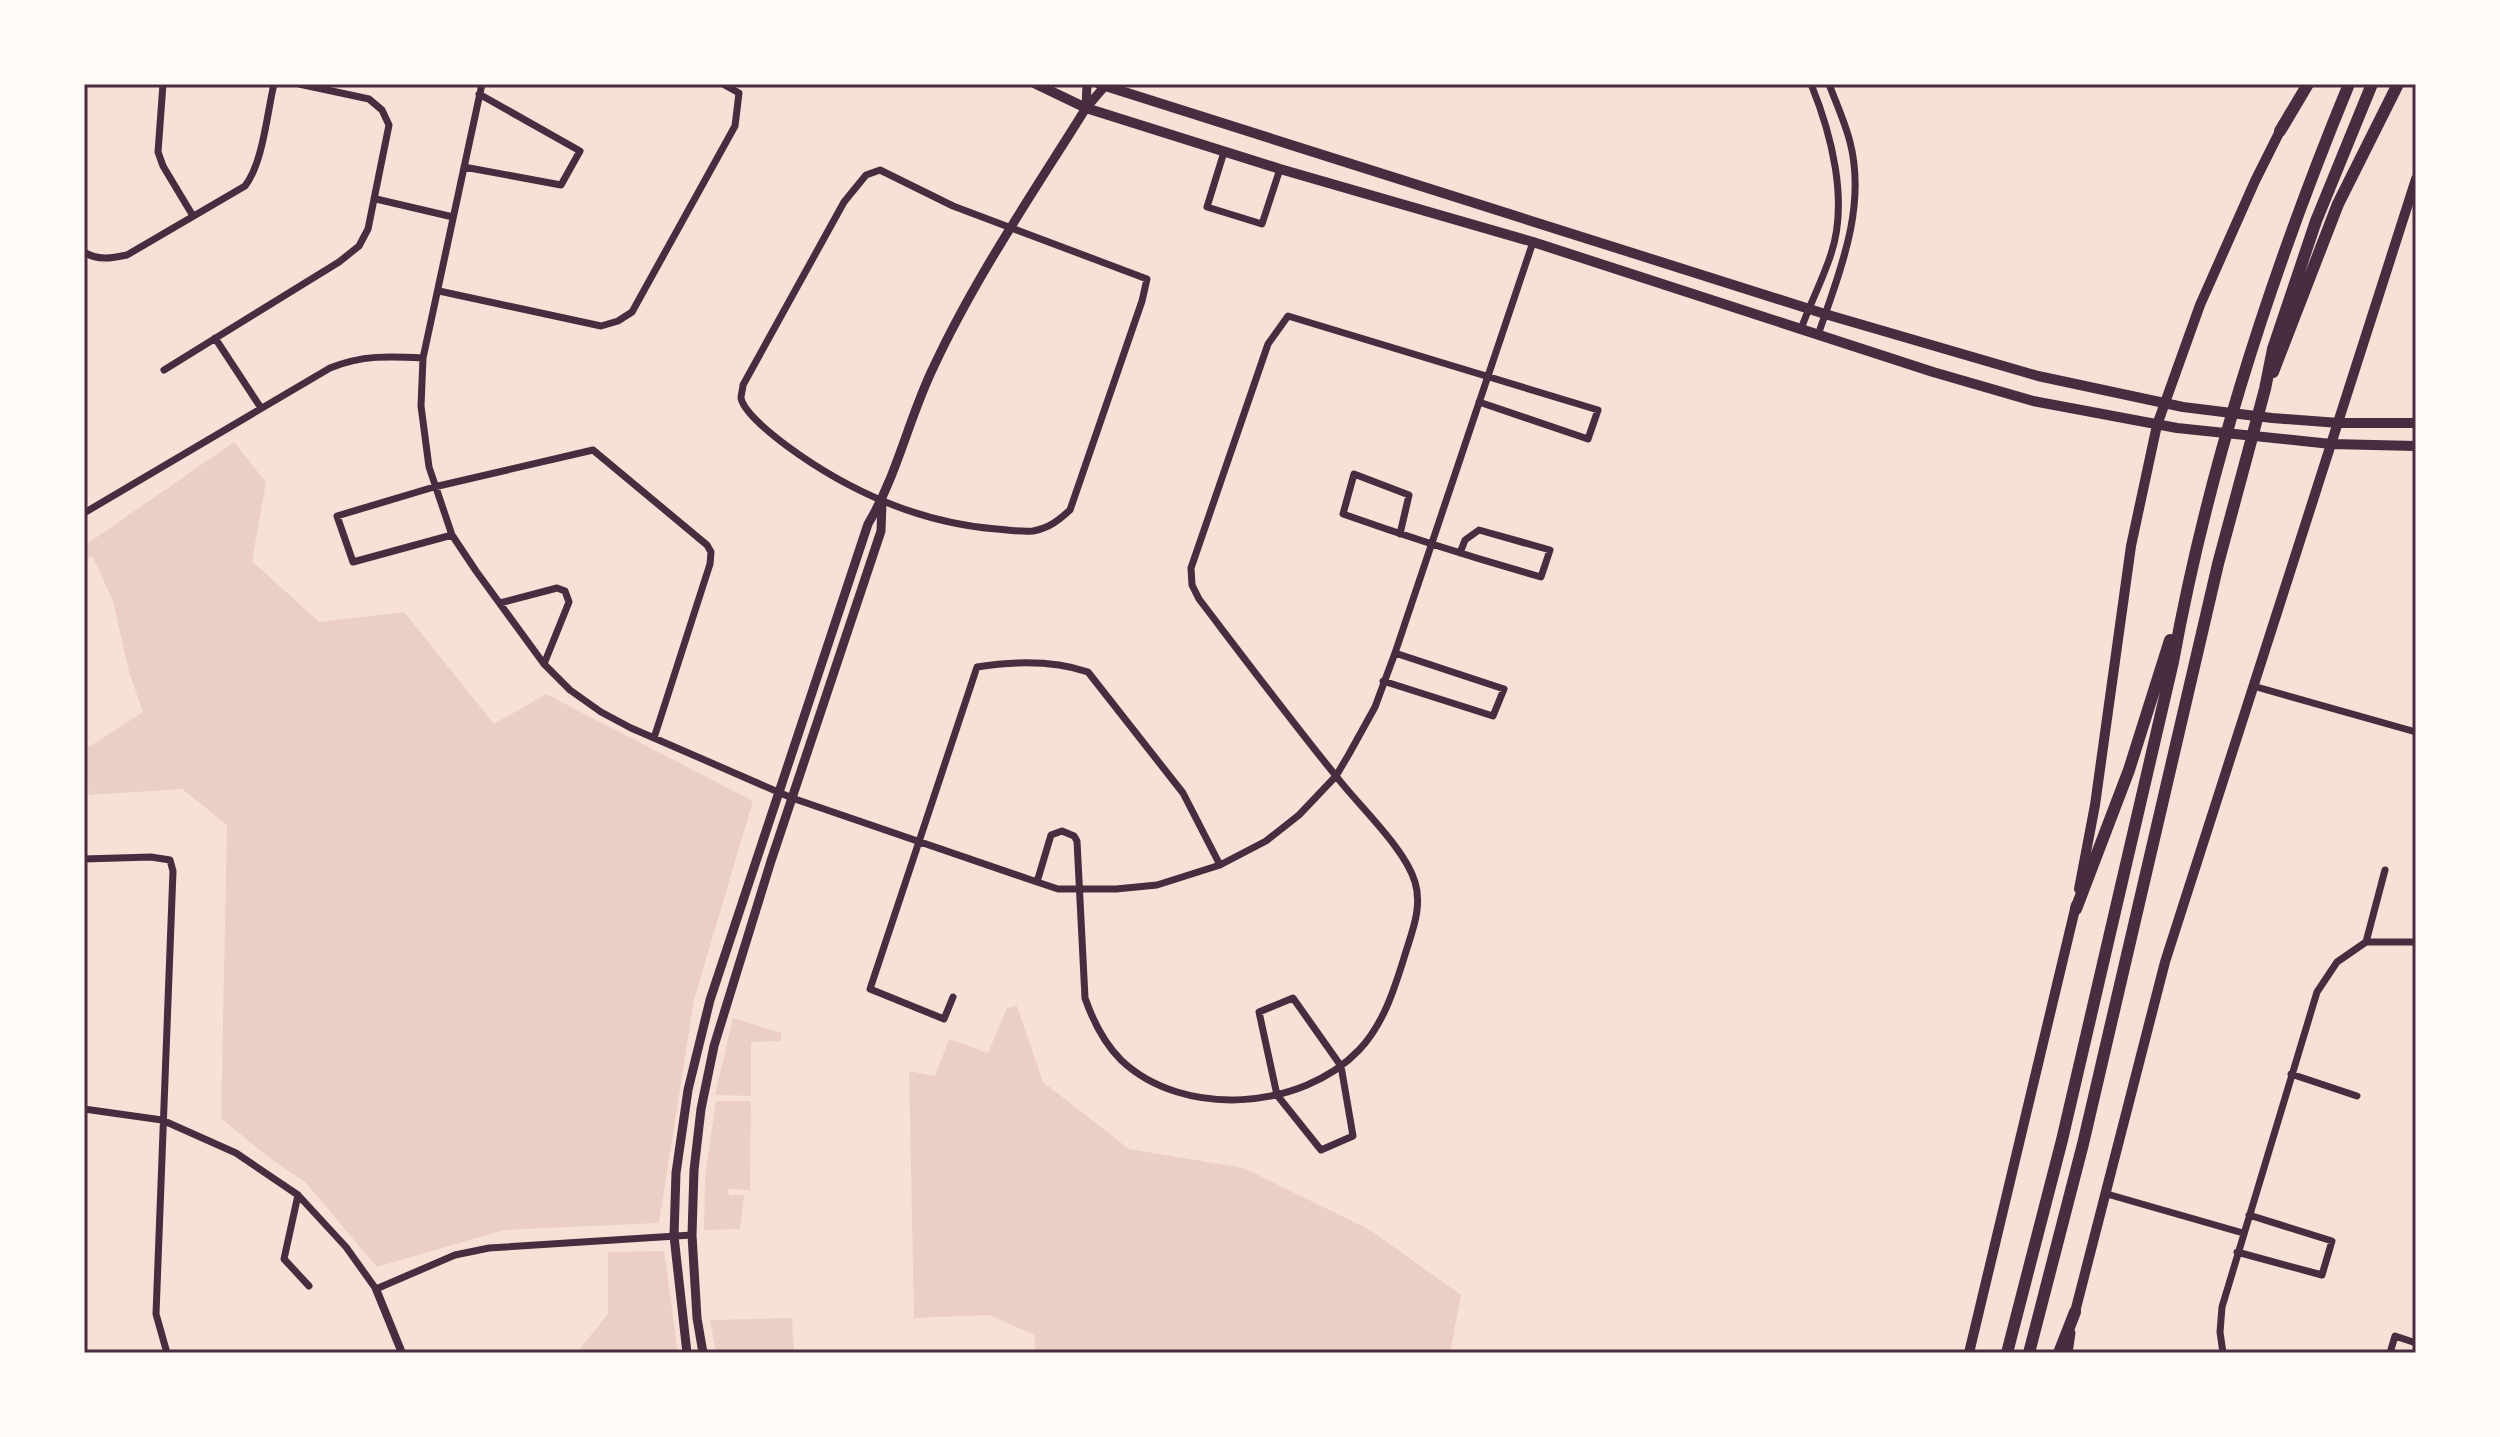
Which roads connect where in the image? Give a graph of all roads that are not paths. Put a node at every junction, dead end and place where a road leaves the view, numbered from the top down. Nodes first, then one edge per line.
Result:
1 (163, 84) edge
2 (274, 84) edge
3 (299, 84) edge
4 (482, 84) edge
5 (723, 84) edge
6 (1036, 84) edge
7 (1087, 84) edge
8 (1811, 84) edge
9 (1829, 84) edge
10 (2301, 84) edge
11 (2308, 84) edge
12 (2349, 84) edge
13 (2372, 84) edge
14 (2398, 84) edge
15 (1103, 85) edge
16 (479, 94) junction
17 (1086, 108) junction
18 (2280, 131) junction
19 (1224, 152) junction
20 (464, 167) junction
21 (1280, 169) junction
22 (2416, 179) edge
23 (376, 199) junction
24 (193, 216) junction
25 (453, 217) junction
26 (1011, 228) junction
27 (1533, 242) junction
28 (84, 252) edge
29 (439, 291) junction
30 (1809, 309) junction
31 (1825, 314) junction
32 (1801, 329) junction
33 (1818, 335) junction
34 (215, 338) junction
35 (423, 358) junction
36 (164, 370) dead end
37 (1486, 378) junction
38 (2265, 389) junction
39 (1479, 402) junction
40 (2164, 403) junction
41 (261, 408) junction
42 (2339, 423) junction
43 (2416, 423) edge
44 (2157, 425) junction
45 (2331, 444) junction
46 (2416, 446) edge
47 (434, 487) junction
48 (882, 500) junction
49 (84, 513) edge
50 (1400, 534) junction
51 (452, 535) junction
52 (1430, 544) junction
53 (1460, 553) junction
54 (2185, 591) junction
55 (500, 603) junction
56 (1395, 653) junction
57 (544, 664) junction
58 (1383, 681) junction
59 (2253, 686) junction
60 (2416, 732) edge
61 (654, 738) junction
62 (1336, 776) junction
63 (779, 792) junction
64 (792, 798) junction
65 (919, 840) junction
66 (84, 859) edge
67 (1220, 865) junction
68 (2385, 870) dead end
69 (1037, 882) junction
70 (1078, 890) junction
71 (2076, 909) junction
72 (2366, 942) junction
73 (2416, 942) edge
74 (953, 997) dead end
75 (1341, 1066) junction
76 (2291, 1074) junction
77 (1277, 1095) junction
78 (2357, 1096) dead end
79 (84, 1109) edge
80 (162, 1120) junction
81 (2107, 1194) junction
82 (298, 1195) junction
83 (2249, 1215) junction
84 (2243, 1233) junction
85 (692, 1235) junction
86 (674, 1236) junction
87 (2237, 1252) junction
88 (309, 1286) dead end
89 (376, 1289) junction
90 (2075, 1312) junction
91 (2416, 1343) edge
92 (2390, 1352) edge
93 (167, 1353) edge
94 (402, 1353) edge
95 (687, 1353) edge
96 (703, 1353) edge
97 (1969, 1353) edge
98 (2007, 1353) edge
99 (2029, 1353) edge
100 (2059, 1353) edge
101 (2068, 1353) edge
102 (2223, 1353) edge

1 - 24 street
2 - 24 street
3 - 23 street
4 - 16 street
5 - 29 street
6 - 17 main road
7 - 17 main road
8 - 30 street
9 - 31 street
10 - 18 street
11 - 18 highway
12 - 54 highway
13 - 38 highway
14 - 38 highway
15 - 17 main road
15 - 30 main road
16 - 20 street
16 - 20 street
17 - 19 main road
17 - 26 main road
18 - 40 main road
19 - 21 main road
19 - 21 street
20 - 25 street
21 - 27 main road
22 - 42 main road
23 - 25 street
23 - 34 street
24 - 28 street
25 - 29 street
26 - 48 main road
26 - 48 street
26 - 48 street
27 - 32 main road
27 - 37 street
29 - 35 street
30 - 31 main road
30 - 32 street
31 - 33 street
31 - 40 main road
32 - 33 main road
33 - 44 main road
34 - 36 street
34 - 41 street
35 - 41 street
35 - 47 street
37 - 39 street
37 - 39 street
37 - 62 street
38 - 99 highway
39 - 52 street
40 - 42 main road
40 - 44 main road
41 - 49 street
42 - 43 main road
42 - 45 main road
44 - 45 main road
44 - 71 main road
45 - 46 main road
45 - 59 main road
47 - 51 street
47 - 51 street
47 - 61 street
48 - 63 main road
48 - 64 main road
50 - 50 street
50 - 52 street
51 - 55 street
52 - 53 street
52 - 56 street
53 - 53 street
54 - 71 highway
54 - 98 highway
55 - 57 street
55 - 57 street
56 - 58 street
56 - 58 street
57 - 61 street
58 - 62 street
59 - 60 street
59 - 81 main road
61 - 63 street
62 - 67 street
62 - 75 street
63 - 64 street
63 - 86 main road
64 - 65 street
64 - 85 main road
65 - 67 street
65 - 69 street
65 - 74 street
66 - 80 street
67 - 70 street
68 - 72 street
69 - 70 street
69 - 70 street
70 - 77 street
71 - 97 main road
72 - 73 street
72 - 76 street
75 - 77 street
75 - 77 street
75 - 77 street
76 - 78 street
76 - 83 street
79 - 80 street
80 - 82 street
80 - 93 street
81 - 84 street
81 - 90 main road
82 - 88 street
82 - 89 street
83 - 84 street
83 - 87 street
84 - 87 street
85 - 86 street
85 - 96 main road
86 - 89 street
86 - 95 main road
87 - 102 street
89 - 94 street
90 - 100 highway
90 - 101 main road
91 - 92 street

